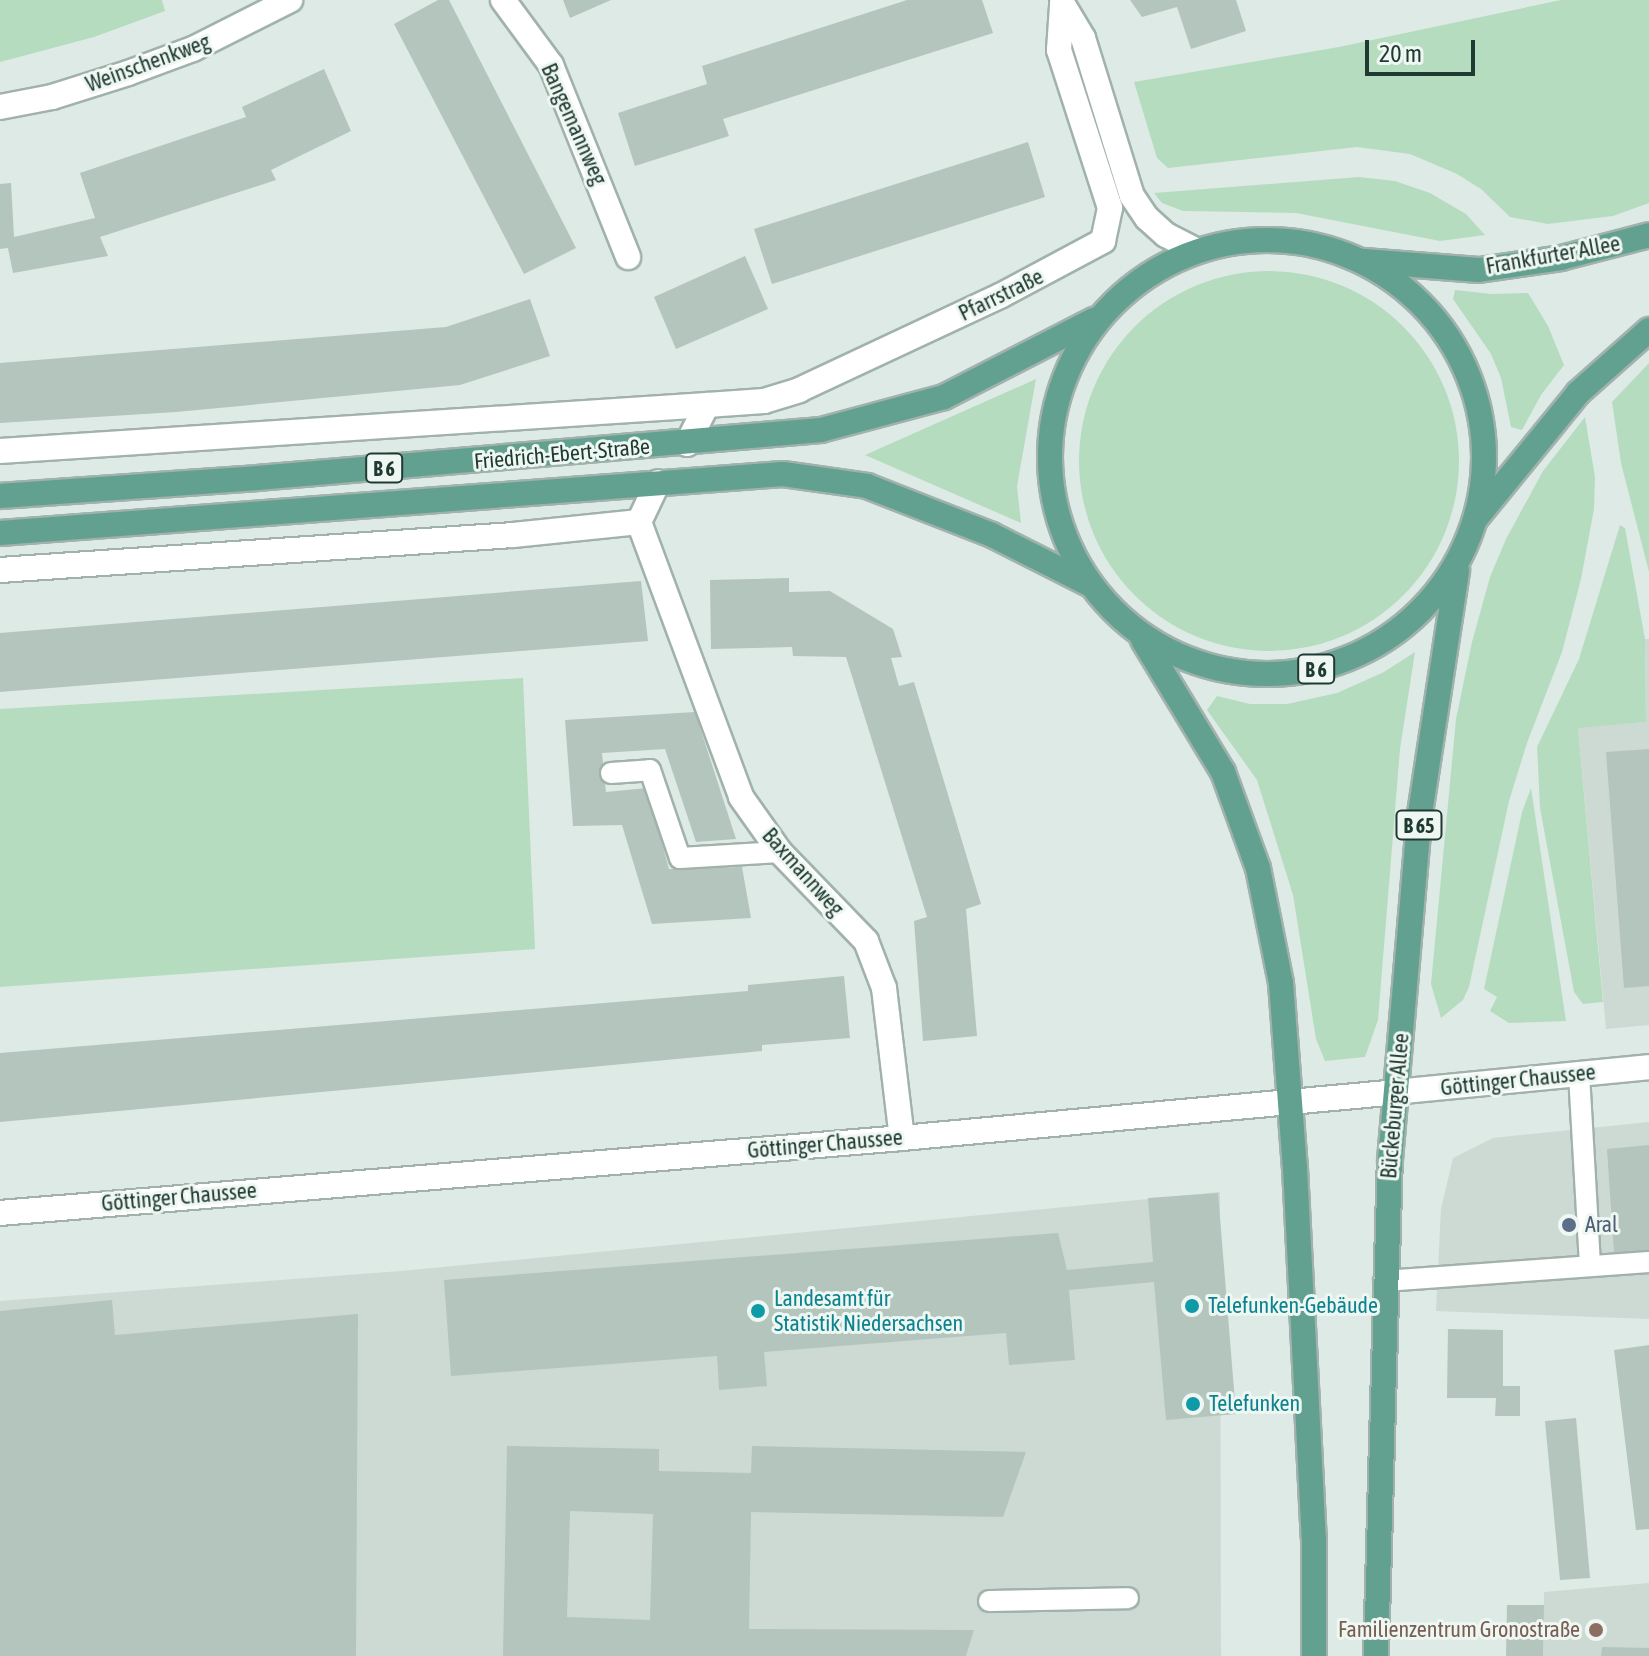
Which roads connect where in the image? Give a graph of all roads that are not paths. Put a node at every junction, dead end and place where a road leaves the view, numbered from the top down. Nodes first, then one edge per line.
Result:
1 (290, 0) edge
2 (503, 0) edge
3 (1061, 3) edge
4 (0, 107) edge
5 (1649, 235) edge
6 (1197, 251) junction
7 (628, 257) dead end
8 (1359, 260) junction
9 (1100, 317) junction
10 (1649, 330) edge
11 (707, 405) junction
12 (687, 444) junction
13 (0, 451) edge
14 (658, 482) junction
15 (0, 496) edge
16 (1475, 519) junction
17 (639, 522) junction
18 (0, 533) edge
19 (1459, 560) junction
20 (0, 570) edge
21 (1091, 585) junction
22 (1140, 634) junction
23 (611, 773) dead end
24 (780, 852) junction
25 (1649, 1067) edge
26 (1579, 1074) junction
27 (1395, 1092) junction
28 (1290, 1100) junction
29 (902, 1138) junction
30 (0, 1213) edge
31 (1649, 1262) edge
32 (1590, 1266) junction
33 (1384, 1281) junction
34 (1128, 1598) dead end
35 (989, 1601) dead end
36 (1314, 1656) edge
37 (1376, 1656) edge

1 - 4 street, Weinschenkweg
2 - 7 street, Bangemannweg
3 - 6 street, Pfarrstraße
3 - 11 street, Pfarrstraße
5 - 8 main road, Frankfurter Allee / B 6
6 - 8 main road, B 6
6 - 9 main road, B 6
8 - 16 main road, B 6
9 - 12 main road, Friedrich-Ebert-Straße / B 6
9 - 21 main road, B 6
10 - 16 main road, B 6
11 - 12 street
11 - 13 street, Friedrich-Ebert-Straße
12 - 15 main road, Friedrich-Ebert-Straße / B 6
14 - 17 street, Friedrich-Ebert-Straße
14 - 18 main road, Friedrich-Ebert-Straße / B 6
14 - 21 main road, Friedrich-Ebert-Straße / B 6
16 - 19 main road, B 6
17 - 20 street
17 - 24 street, Baxmannweg
19 - 22 main road, B 6
19 - 27 main road, Bückeburger Allee / B 65
21 - 22 main road, B 6
22 - 28 main road
23 - 24 lane
24 - 29 street, Baxmannweg
25 - 26 street, Göttinger Chaussee
26 - 27 street, Göttinger Chaussee
26 - 32 lane
27 - 28 street, Göttinger Chaussee
27 - 33 main road, Bückeburger Allee / B 65
28 - 29 street, Göttinger Chaussee
28 - 36 main road
29 - 30 street, Göttinger Chaussee
31 - 32 lane
32 - 33 lane
33 - 37 main road, Bückeburger Allee / B 65
34 - 35 lane

